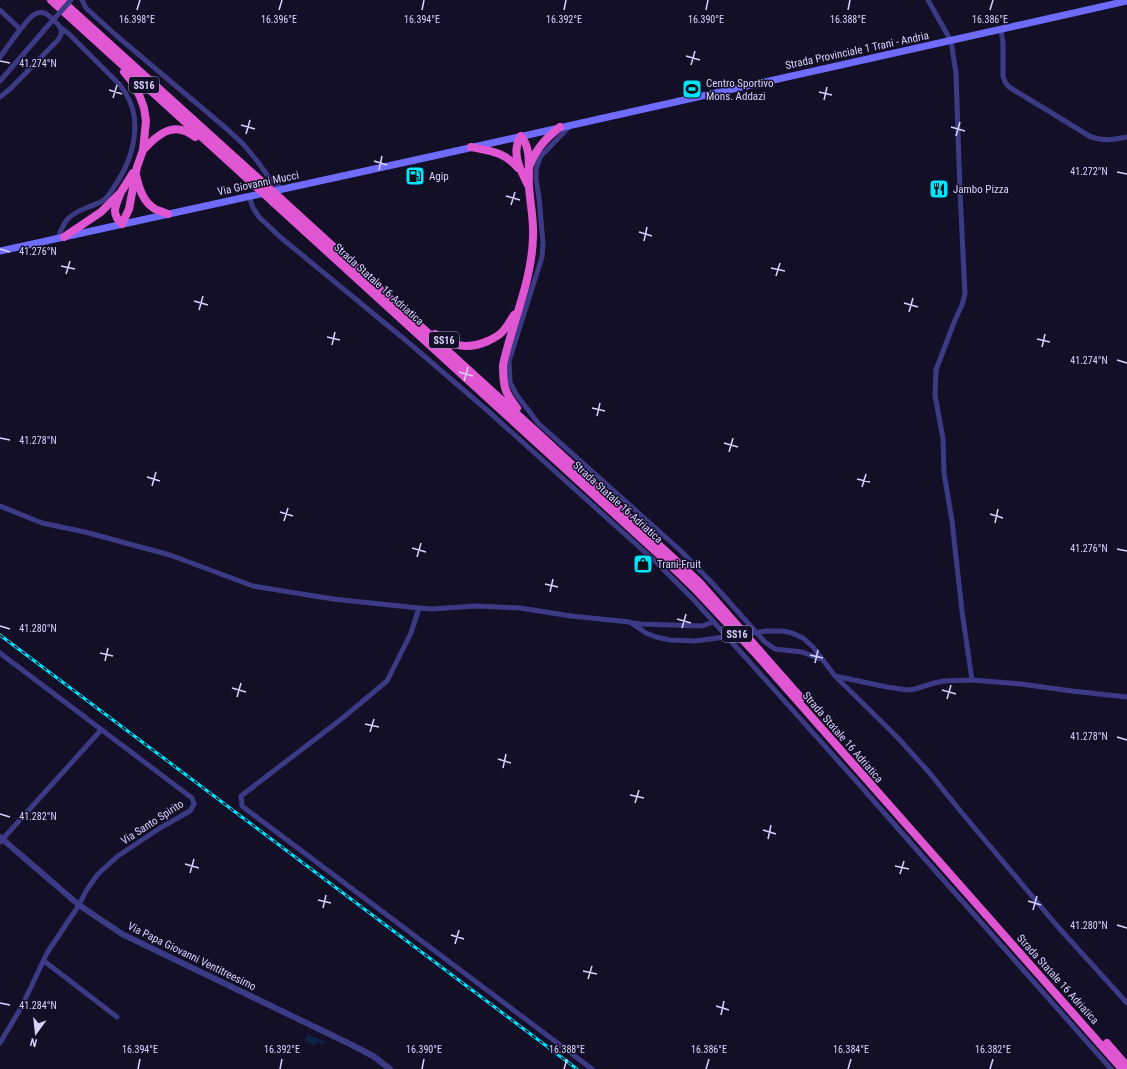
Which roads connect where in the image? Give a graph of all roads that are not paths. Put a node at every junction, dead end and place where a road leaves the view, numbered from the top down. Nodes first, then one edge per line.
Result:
1 (51, 0) edge
2 (61, 0) edge
3 (71, 0) edge
4 (82, 0) edge
5 (928, 0) edge
6 (1127, 1) edge
7 (0, 10) edge
8 (60, 27) junction
9 (20, 29) junction
10 (1000, 29) junction
11 (951, 40) junction
12 (0, 57) edge
13 (118, 62) junction
14 (0, 81) edge
15 (0, 97) edge
16 (571, 125) junction
17 (560, 127) junction
18 (521, 136) junction
19 (1127, 137) edge
20 (471, 147) junction
21 (143, 150) junction
22 (239, 166) junction
23 (526, 170) junction
24 (136, 171) junction
25 (282, 189) junction
26 (122, 192) junction
27 (248, 196) junction
28 (277, 201) junction
29 (168, 214) junction
30 (122, 224) junction
31 (61, 237) junction
32 (0, 251) edge
33 (373, 284) junction
34 (518, 310) junction
35 (541, 436) junction
36 (0, 506) edge
37 (418, 608) junction
38 (630, 622) junction
39 (713, 622) junction
40 (0, 653) edge
41 (823, 660) junction
42 (835, 676) junction
43 (972, 680) junction
44 (1127, 696) edge
45 (101, 730) junction
46 (1, 839) edge
47 (79, 905) junction
48 (44, 961) junction
49 (1127, 1003) edge
50 (117, 1017) dead end
51 (0, 1043) edge
52 (1127, 1066) edge
53 (390, 1069) edge
54 (592, 1069) edge
55 (1111, 1069) edge
56 (1122, 1069) edge

1 - 13 highway, Strada Statale 16 Adriatica / SS16
2 - 22 highway, Strada Statale 16 Adriatica / SS16
3 - 14 street, bridge
4 - 25 street
5 - 11 street
6 - 10 main road, Strada Provinciale 1 Trani - Andria
7 - 9 street
8 - 9 street
8 - 15 street
8 - 31 street
9 - 12 street
10 - 11 main road, Strada Provinciale 1 Trani - Andria
10 - 19 street
11 - 16 main road, Strada Provinciale 1 Trani - Andria
11 - 43 street
13 - 21 highway, SS16
13 - 22 highway, Strada Statale 16 Adriatica / SS16
16 - 17 main road, Strada Provinciale 1 Trani - Andria
16 - 41 street
17 - 18 main road, Strada Provinciale 1 Trani - Andria
17 - 23 highway
18 - 20 main road, Via Giovanni Mucci
18 - 23 highway, SS16
18 - 23 highway, SS16
20 - 23 highway, SS16
20 - 25 main road, Via Giovanni Mucci
21 - 22 highway, SS16
21 - 24 highway, SS16
22 - 28 highway, Strada Statale 16 Adriatica / SS16, bridge
23 - 34 highway, SS16
24 - 26 highway, SS16
24 - 29 highway
24 - 30 highway, SS16
25 - 27 main road, Via Giovanni Mucci
26 - 30 highway, SS16
26 - 31 highway, SS16
27 - 29 main road, Via Giovanni Mucci
27 - 39 street
28 - 33 highway, Strada Statale 16 Adriatica / SS16
28 - 56 highway, Strada Statale 16 Adriatica / SS16
29 - 30 main road, Via Giovanni Mucci
30 - 31 main road, Via Giovanni Mucci
31 - 32 main road, Via Giovanni Mucci
33 - 34 highway, SS16
33 - 35 highway, Strada Statale 16 Adriatica / SS16
34 - 35 highway, SS16
35 - 52 highway, Strada Statale 16 Adriatica / SS16
36 - 37 street
37 - 38 street
37 - 54 street
38 - 39 street
38 - 41 street, bridge
39 - 55 street
40 - 45 street, Via Santo Spirito
41 - 42 street
42 - 43 street
42 - 49 street
43 - 44 street
45 - 46 street
45 - 47 street, Via Santo Spirito
46 - 47 street, Via Papa Giovanni Ventitreesimo
47 - 48 street, Via Santo Spirito
47 - 53 street, Via Papa Giovanni Ventitreesimo
48 - 50 street
48 - 51 street, Via Santo Spirito

